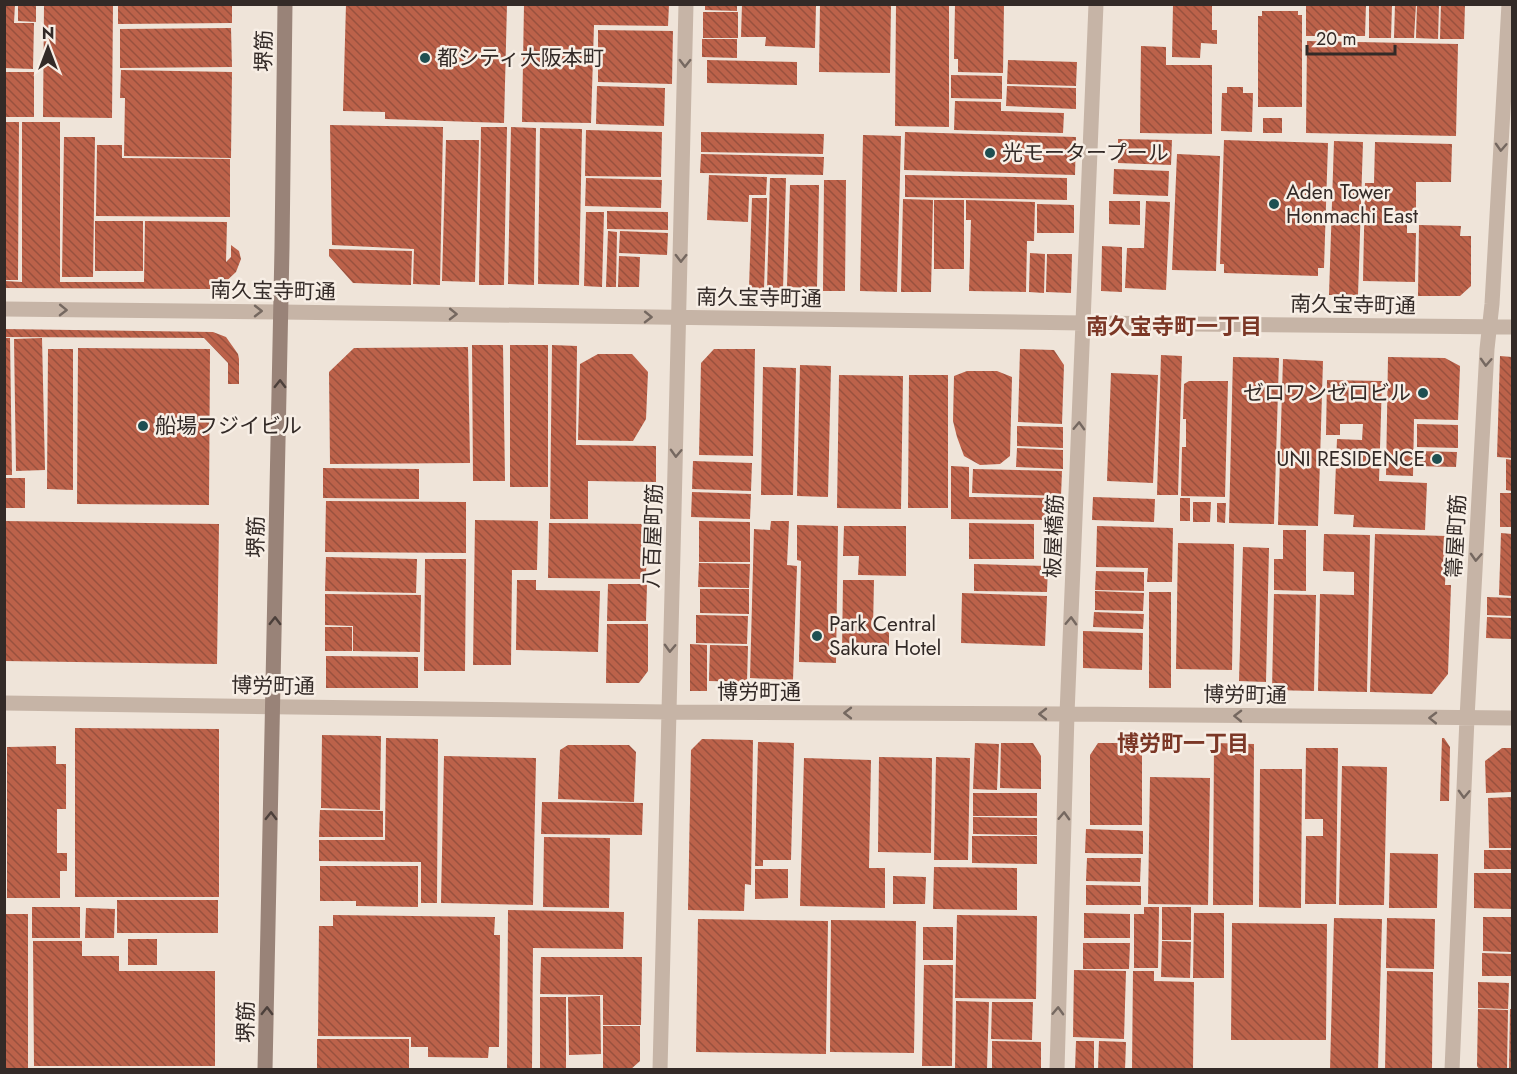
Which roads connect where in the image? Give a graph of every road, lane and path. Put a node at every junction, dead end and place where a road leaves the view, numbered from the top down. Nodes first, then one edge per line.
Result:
1 (285, 4) edge
2 (687, 4) edge
3 (1096, 4) edge
4 (1509, 4) edge
5 (4, 309) edge
6 (281, 312) junction
7 (680, 318) junction
8 (1084, 323) junction
9 (1489, 327) junction
10 (1512, 327) edge
11 (4, 703) edge
12 (273, 706) junction
13 (668, 712) junction
14 (1067, 714) junction
15 (1467, 718) junction
16 (1512, 718) edge
17 (266, 1070) edge
18 (660, 1070) edge
19 (1057, 1070) edge
20 (1452, 1070) edge

1 - 6 main road, 堺筋
2 -> 7 street, 八百屋町筋
3 - 8 street, 板屋橋筋
4 -> 9 street, 箒屋町筋
5 -> 6 street, 南久宝寺町通
6 -> 7 street, 南久宝寺町通
12 -> 6 main road, 堺筋
7 - 8 street, 南久宝寺町通
7 -> 13 street, 八百屋町筋
8 - 9 street, 南久宝寺町通
14 -> 8 street, 板屋橋筋
9 - 10 street, 南久宝寺町通
9 -> 15 street, 箒屋町筋
11 - 12 street, 博労町通
12 - 13 street, 博労町通
17 -> 12 main road, 堺筋
14 -> 13 street, 博労町通
13 - 18 street, 八百屋町筋
15 -> 14 street, 博労町通
19 -> 14 street, 板屋橋筋
15 - 16 street, 博労町通
15 -> 20 street, 箒屋町筋

